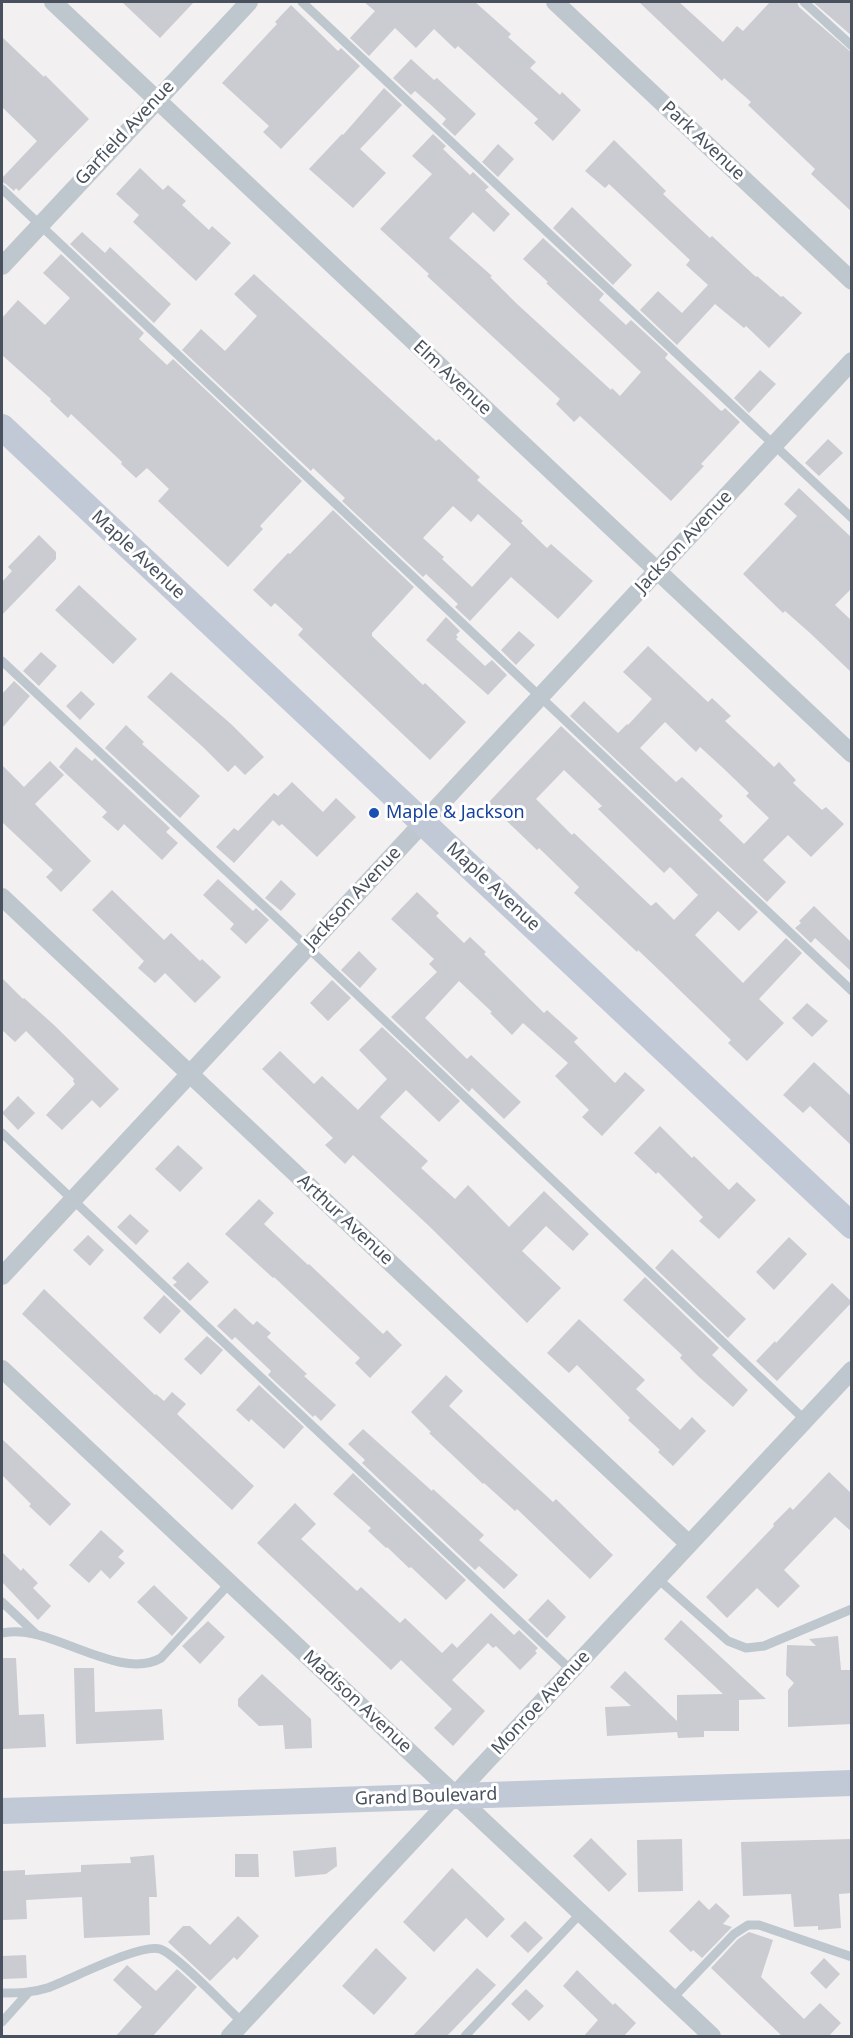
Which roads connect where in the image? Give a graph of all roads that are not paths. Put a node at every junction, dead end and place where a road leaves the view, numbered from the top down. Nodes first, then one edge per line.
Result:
1 (53, 2) edge
2 (249, 2) edge
3 (302, 2) edge
4 (555, 2) edge
5 (804, 2) edge
6 (852, 46) edge
7 (157, 99) junction
8 (2, 189) edge
9 (39, 225) junction
10 (2, 266) edge
11 (852, 281) edge
12 (852, 361) edge
13 (2, 427) edge
14 (775, 445) junction
15 (852, 518) edge
16 (657, 570) junction
17 (2, 661) edge
18 (539, 697) junction
19 (852, 754) edge
20 (424, 822) junction
21 (2, 897) edge
22 (306, 947) junction
23 (852, 991) edge
24 (190, 1074) junction
25 (2, 1133) edge
26 (72, 1200) junction
27 (852, 1226) edge
28 (2, 1276) edge
29 (2, 1369) edge
30 (852, 1370) edge
31 (805, 1419) junction
32 (689, 1544) junction
33 (657, 1578) junction
34 (230, 1583) junction
35 (2, 1602) edge
36 (852, 1609) edge
37 (2, 1633) edge
38 (37, 1635) junction
39 (571, 1670) junction
40 (852, 1783) edge
41 (455, 1795) junction
42 (2, 1811) edge
43 (581, 1913) junction
44 (852, 1957) edge
45 (2, 1993) edge
46 (28, 1993) junction
47 (672, 1999) junction
48 (2, 2022) edge
49 (243, 2023) junction
50 (700, 2033) edge
51 (230, 2037) edge
52 (465, 2037) edge

1 - 7 street, Elm Avenue
2 - 7 street, Garfield Avenue
3 - 14 lane
4 - 11 street, Park Avenue
5 - 6 lane
7 - 9 street, Garfield Avenue
7 - 16 street, Elm Avenue
8 - 9 lane
9 - 10 street, Garfield Avenue
9 - 18 lane
12 - 14 street, Jackson Avenue
13 - 20 street, Maple Avenue
14 - 15 lane
14 - 16 street, Jackson Avenue
16 - 18 street, Jackson Avenue
16 - 19 street, Elm Avenue
17 - 22 lane
18 - 20 street, Jackson Avenue
18 - 23 lane
20 - 22 street, Jackson Avenue
20 - 27 street, Maple Avenue
21 - 24 street, Arthur Avenue
22 - 24 street, Jackson Avenue
22 - 31 lane
24 - 26 street, Jackson Avenue
24 - 32 street, Arthur Avenue
25 - 26 lane
26 - 28 street, Jackson Avenue
26 - 39 lane
29 - 34 street, Madison Avenue
30 - 31 street, Monroe Avenue
31 - 32 street, Monroe Avenue
32 - 33 street, Monroe Avenue
33 - 36 lane
33 - 39 street, Monroe Avenue
34 - 38 lane
34 - 41 street, Madison Avenue
35 - 38 lane
37 - 38 lane
39 - 41 street, Monroe Avenue
40 - 41 street, Grand Boulevard
41 - 42 street, Grand Boulevard
41 - 43 street, Madison Avenue
41 - 49 street, Monroe Avenue
43 - 47 street, Madison Avenue
43 - 52 lane
44 - 47 lane
45 - 46 lane
46 - 48 lane
46 - 49 lane
47 - 50 street, Madison Avenue
49 - 51 street, Monroe Avenue

